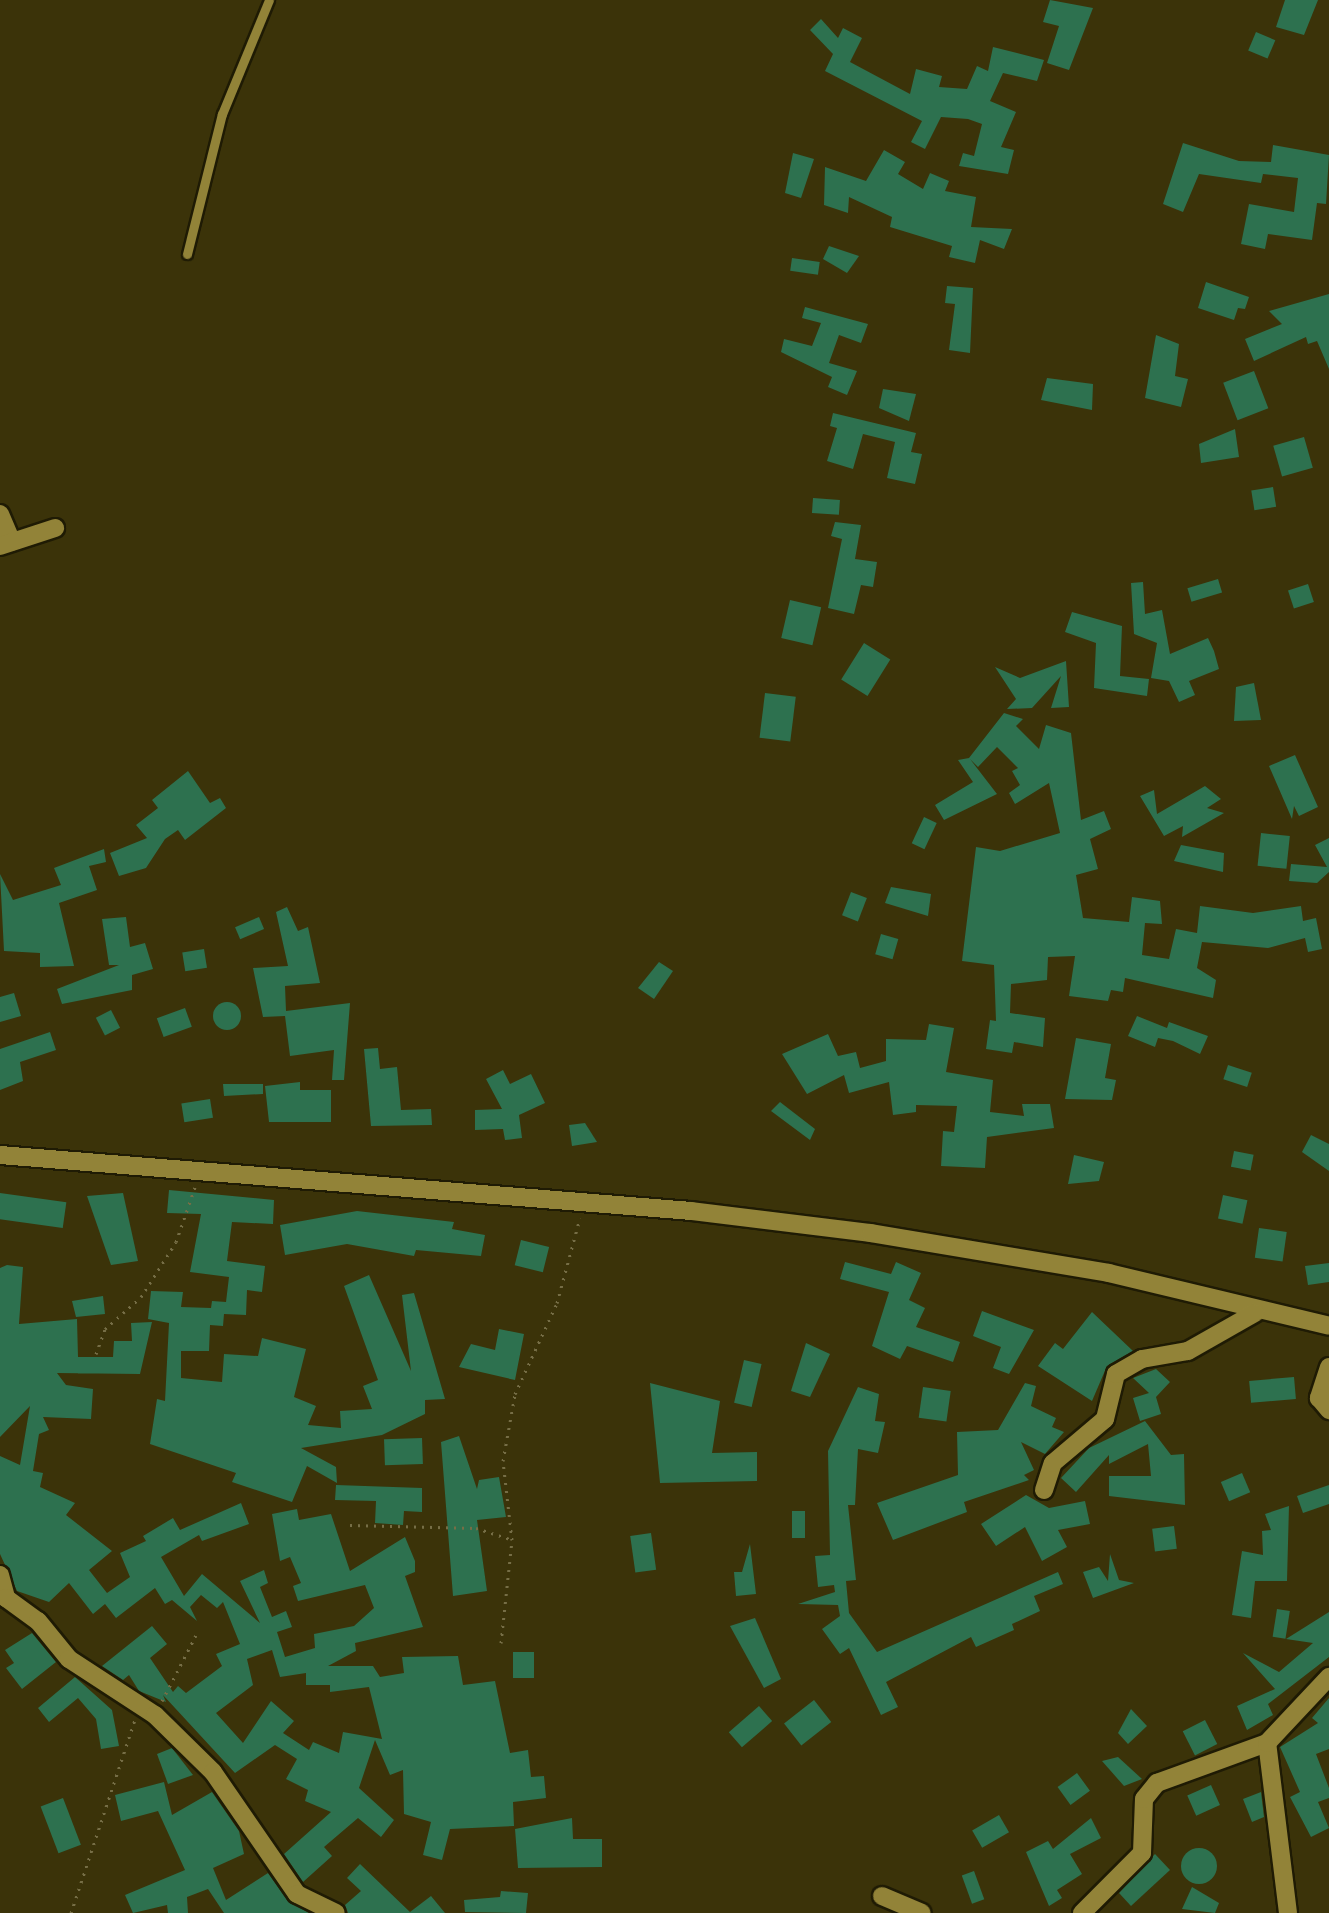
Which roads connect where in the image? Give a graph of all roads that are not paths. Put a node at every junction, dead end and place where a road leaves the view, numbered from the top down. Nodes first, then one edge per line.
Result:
1 (269, 0) edge
2 (187, 254) dead end
3 (0, 514) edge
4 (55, 528) dead end
5 (6, 544) edge
6 (0, 1155) edge
7 (1255, 1313) junction
8 (1329, 1326) edge
9 (1329, 1367) edge
10 (1329, 1410) edge
11 (1044, 1490) dead end
12 (0, 1575) edge
13 (1329, 1677) edge
14 (1267, 1743) junction
15 (882, 1896) dead end
16 (336, 1913) edge
17 (922, 1913) edge
18 (1082, 1913) edge
19 (1288, 1913) edge

1 - 2 lane
3 - 5 street
4 - 5 street
6 - 7 street
7 - 8 street
7 - 11 street
9 - 10 street
12 - 16 street
13 - 14 street
14 - 18 street
14 - 19 street
15 - 17 street

